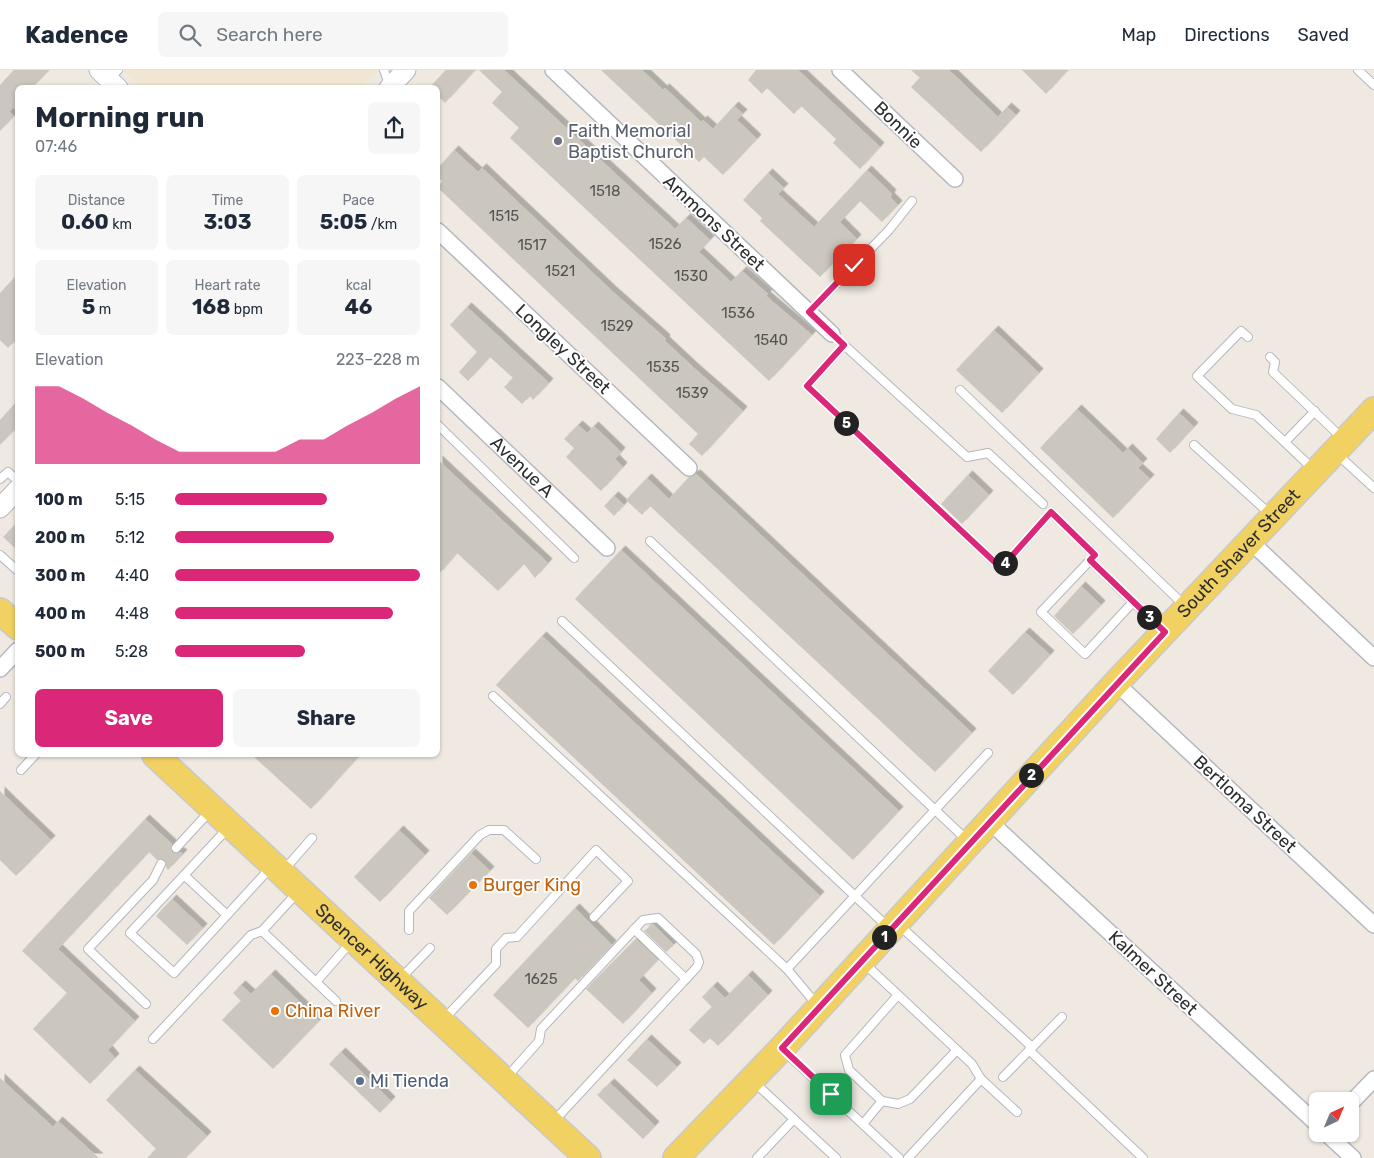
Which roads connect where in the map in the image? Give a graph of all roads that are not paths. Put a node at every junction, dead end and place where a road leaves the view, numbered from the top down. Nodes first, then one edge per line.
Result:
1 (384, 70) edge
2 (406, 70) edge
3 (553, 70) edge
4 (840, 70) edge
5 (1358, 70) edge
6 (389, 85) edge
7 (392, 85) edge
8 (1374, 85) edge
9 (955, 179) dead end
10 (912, 201) dead end
11 (440, 233) edge
12 (809, 312) junction
13 (832, 334) joint
14 (1248, 337) dead end
15 (844, 345) junction
16 (1270, 357) dead end
17 (440, 389) edge
18 (960, 390) dead end
19 (1374, 410) edge
20 (1314, 411) junction
21 (440, 427) edge
22 (1285, 442) junction
23 (1194, 445) dead end
24 (1341, 446) junction
25 (689, 468) dead end
26 (1316, 473) junction
27 (15, 478) edge
28 (0, 479) edge
29 (1374, 488) edge
30 (15, 492) edge
31 (1043, 504) dead end
32 (0, 508) edge
33 (1274, 518) junction
34 (650, 540) dead end
35 (1251, 542) junction
36 (607, 548) dead end
37 (0, 556) edge
38 (574, 558) dead end
39 (1090, 560) junction
40 (15, 568) edge
41 (1133, 602) junction
42 (1188, 609) junction
43 (0, 611) edge
44 (562, 620) dead end
45 (15, 624) edge
46 (1165, 632) junction
47 (15, 653) edge
48 (1374, 658) edge
49 (0, 669) edge
50 (1116, 683) junction
51 (492, 696) dead end
52 (6, 697) dead end
53 (0, 704) edge
54 (988, 753) dead end
55 (33, 757) edge
56 (157, 757) edge
57 (21, 770) dead end
58 (212, 808) junction
59 (935, 810) junction
60 (989, 821) junction
61 (231, 826) junction
62 (312, 838) dead end
63 (970, 842) junction
64 (176, 848) dead end
65 (536, 859) dead end
66 (161, 864) dead end
67 (277, 869) junction
68 (184, 875) junction
69 (300, 890) junction
70 (855, 896) junction
71 (226, 915) junction
72 (594, 917) dead end
73 (1374, 924) edge
74 (894, 926) junction
75 (634, 929) junction
76 (409, 930) dead end
77 (262, 931) junction
78 (354, 940) junction
79 (430, 948) dead end
80 (862, 961) junction
81 (787, 969) junction
82 (686, 979) junction
83 (316, 982) junction
84 (398, 982) junction
85 (898, 995) junction
86 (336, 1001) dead end
87 (146, 1004) dead end
88 (819, 1008) junction
89 (1062, 1016) dead end
90 (442, 1022) junction
91 (153, 1039) dead end
92 (782, 1048) junction
93 (1030, 1049) junction
94 (957, 1050) junction
95 (1003, 1077) dead end
96 (752, 1079) junction
97 (981, 1079) junction
98 (1374, 1079) edge
99 (504, 1080) junction
100 (1359, 1095) edge
101 (882, 1101) junction
102 (1017, 1112) dead end
103 (1309, 1117) edge
104 (794, 1119) junction
105 (552, 1124) junction
106 (863, 1124) junction
107 (1336, 1142) edge
108 (588, 1158) edge
109 (676, 1158) edge
110 (757, 1158) edge
111 (836, 1158) edge
112 (900, 1158) edge
113 (908, 1158) edge
114 (1143, 1158) edge
115 (1353, 1158) edge

1 - 6 lane
2 - 7 street
3 - 12 street, Ammons Street
4 - 9 street, Bonnie
5 - 8 lane
10 - 12 lane
11 - 25 street, Longley Street
12 - 13 street, Ammons Street
13 - 15 lane
14 - 22 lane
15 - 31 lane
15 - 39 lane
16 - 20 lane
17 - 36 street, Avenue A
18 - 42 lane
19 - 24 main road, South Shaver Street
20 - 22 lane
20 - 24 lane
21 - 38 lane
22 - 26 lane
23 - 33 lane
24 - 26 main road, South Shaver Street
24 - 29 lane
26 - 33 main road, South Shaver Street
27 - 28 lane
30 - 32 street
33 - 35 main road, South Shaver Street
34 - 59 lane
35 - 42 main road, South Shaver Street
35 - 48 street
37 - 40 lane
39 - 41 lane
39 - 41 lane
41 - 46 lane
42 - 46 main road, South Shaver Street
43 - 45 main road
44 - 70 lane
46 - 50 main road, South Shaver Street
47 - 49 street
50 - 60 main road, South Shaver Street
50 - 73 street, Bertloma Street
51 - 81 lane
52 - 53 lane
54 - 59 lane
55 - 57 lane
56 - 58 main road, Spencer Highway
58 - 61 main road, Spencer Highway
58 - 64 lane
59 - 63 lane
59 - 70 lane
60 - 63 main road, South Shaver Street
60 - 103 street, Kalmer Street
61 - 67 main road, Spencer Highway
61 - 68 lane
62 - 67 lane
63 - 74 main road, South Shaver Street
65 - 76 lane
66 - 87 lane
67 - 69 main road, Spencer Highway
67 - 71 lane
68 - 71 lane
68 - 71 lane
69 - 77 lane
69 - 78 main road, Spencer Highway
70 - 74 lane
70 - 81 lane
72 - 90 lane
74 - 80 main road, South Shaver Street
74 - 93 lane
75 - 82 lane
75 - 82 lane
75 - 99 lane
77 - 83 lane
77 - 91 lane
78 - 83 lane
78 - 84 main road, Spencer Highway
79 - 84 lane
80 - 85 lane
80 - 88 main road, South Shaver Street
81 - 88 lane
82 - 105 lane
83 - 86 lane
84 - 90 main road, Spencer Highway
85 - 94 lane
85 - 101 lane
88 - 92 main road, South Shaver Street
89 - 93 lane
90 - 99 main road, Spencer Highway
92 - 96 main road, South Shaver Street
92 - 106 lane
93 - 95 lane
93 - 114 lane
94 - 97 lane
94 - 101 lane
96 - 104 lane
96 - 109 main road, South Shaver Street
97 - 102 lane
97 - 113 lane
98 - 100 street
99 - 105 main road, Spencer Highway
101 - 106 lane
104 - 110 lane
104 - 111 lane
105 - 108 main road, Spencer Highway
106 - 112 lane
107 - 115 street

